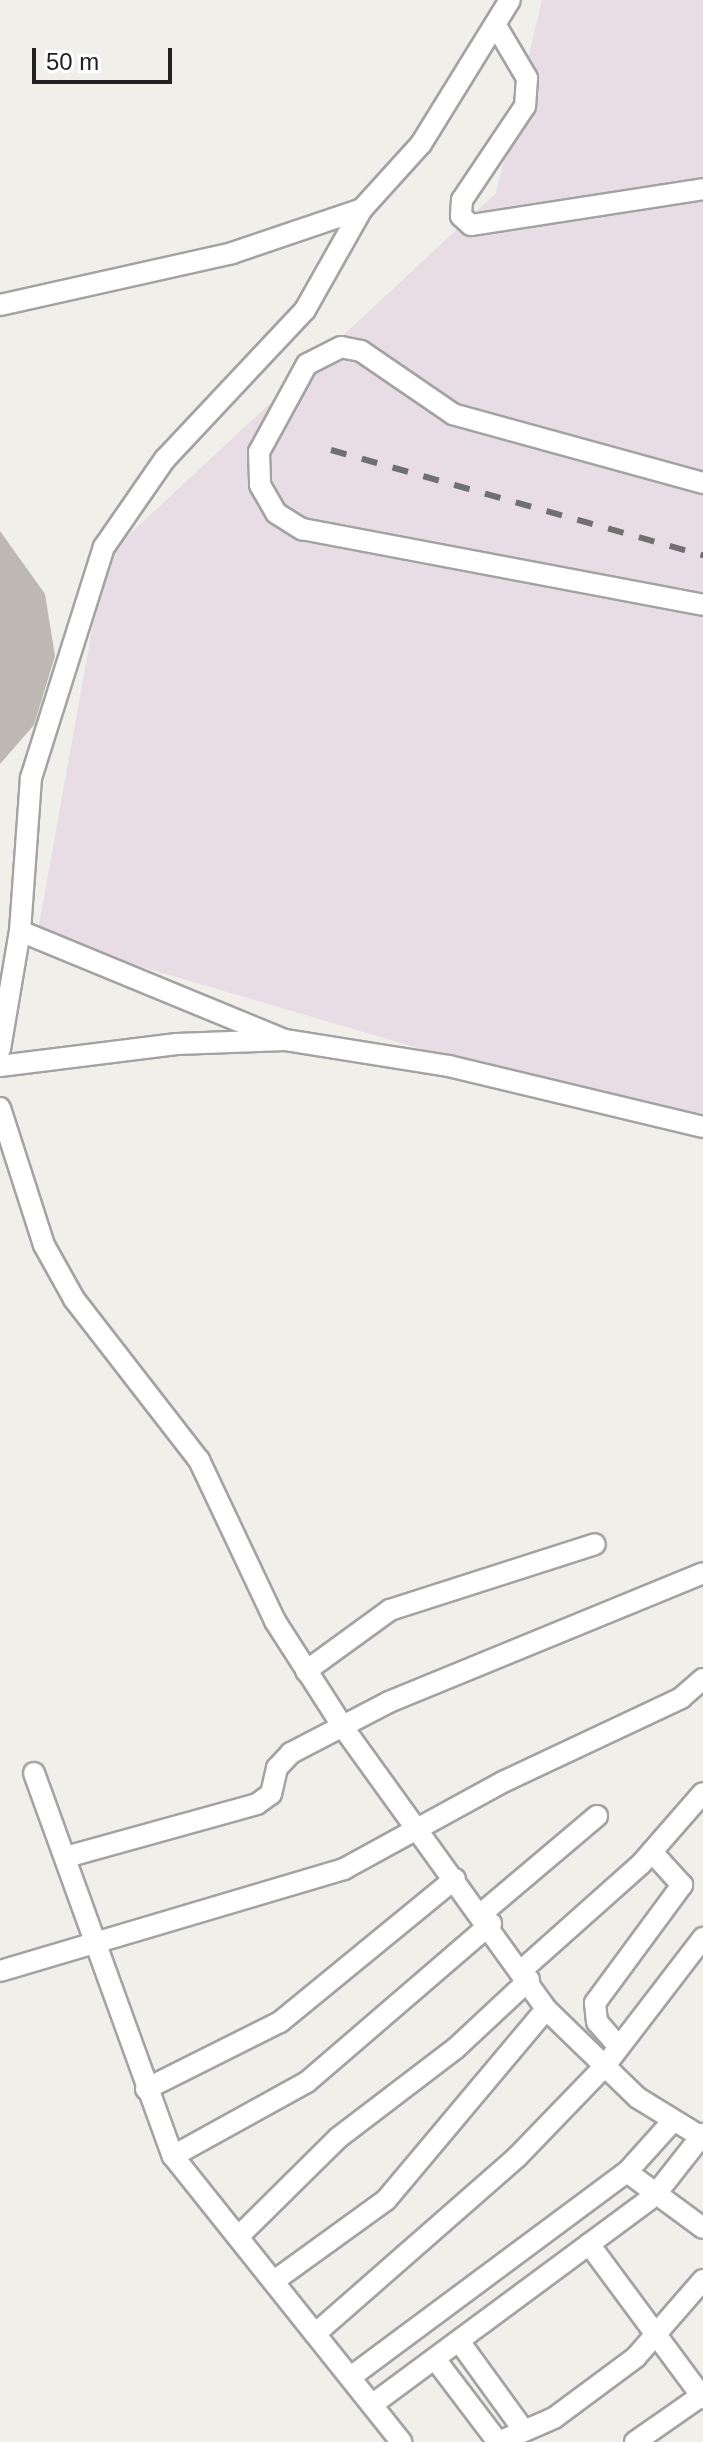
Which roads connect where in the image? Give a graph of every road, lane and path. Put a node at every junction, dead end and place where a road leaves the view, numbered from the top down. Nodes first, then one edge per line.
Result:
1 (510, 0) edge
2 (498, 29) junction
3 (703, 189) edge
4 (362, 209) junction
5 (0, 305) edge
6 (703, 483) edge
7 (703, 605) edge
8 (20, 931) junction
9 (285, 1040) junction
10 (0, 1049) edge
11 (0, 1066) edge
12 (0, 1108) edge
13 (703, 1127) edge
14 (4, 1150) edge
15 (595, 1544) dead end
16 (703, 1573) edge
17 (306, 1671) junction
18 (703, 1679) edge
19 (345, 1730) junction
20 (34, 1773) dead end
21 (703, 1793) edge
22 (597, 1816) dead end
23 (416, 1829) junction
24 (652, 1852) junction
25 (66, 1857) junction
26 (455, 1879) junction
27 (486, 1919) junction
28 (703, 1938) edge
29 (98, 1941) junction
30 (0, 1971) edge
31 (526, 1975) junction
32 (546, 2009) junction
33 (619, 2047) junction
34 (604, 2067) junction
35 (146, 2089) junction
36 (673, 2121) junction
37 (702, 2137) edge
38 (173, 2156) junction
39 (627, 2172) junction
40 (655, 2195) junction
41 (703, 2228) edge
42 (238, 2237) junction
43 (589, 2244) junction
44 (703, 2280) edge
45 (274, 2281) junction
46 (315, 2334) junction
47 (662, 2335) junction
48 (459, 2341) junction
49 (435, 2359) junction
50 (352, 2376) junction
51 (702, 2397) edge
52 (373, 2404) junction
53 (522, 2428) junction
54 (401, 2442) edge
55 (498, 2442) edge
56 (635, 2442) edge

1 - 2 street
2 - 3 street
2 - 4 street
4 - 5 street
4 - 8 street
6 - 7 street
8 - 9 street
8 - 10 street
9 - 11 street
9 - 13 street
12 - 14 street
14 - 17 street
15 - 17 street
16 - 19 street
17 - 19 street
18 - 23 street
19 - 23 street
19 - 25 street
20 - 25 street
21 - 24 street
22 - 27 street
23 - 26 street
23 - 29 street
24 - 31 street
24 - 33 street
25 - 29 street
26 - 27 street
26 - 35 street
27 - 31 street
27 - 38 street
28 - 33 street
29 - 30 street
29 - 35 street
31 - 32 street
31 - 42 street
32 - 34 street
32 - 45 street
33 - 34 street
34 - 36 street
34 - 46 street
35 - 38 street
36 - 37 street
36 - 39 street
37 - 40 street
38 - 42 street
39 - 40 street
39 - 50 street
40 - 41 street
40 - 43 street
42 - 45 street
43 - 47 street
43 - 48 street
44 - 47 street
45 - 46 street
46 - 50 street
47 - 51 street
47 - 53 street
48 - 49 street
48 - 53 street
49 - 52 street
49 - 55 street
50 - 52 street
51 - 56 street
52 - 54 street
53 - 55 street

